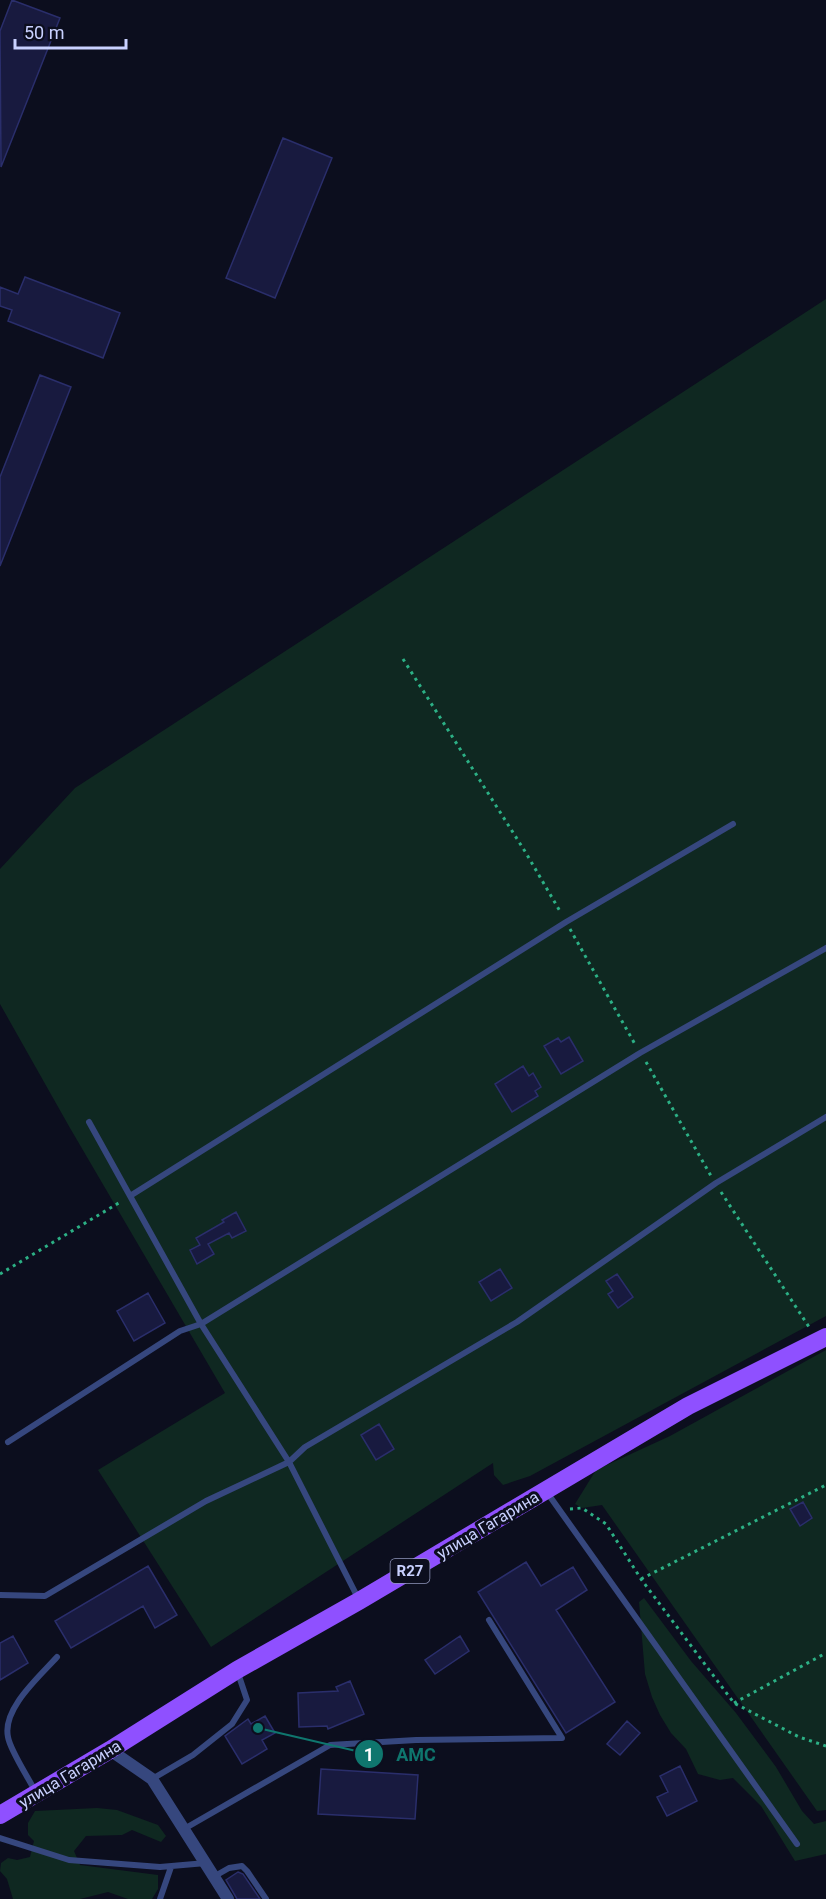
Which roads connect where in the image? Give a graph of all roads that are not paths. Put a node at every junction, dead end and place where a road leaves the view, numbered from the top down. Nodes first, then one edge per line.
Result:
1 (733, 824) dead end
2 (826, 948) edge
3 (826, 1117) edge
4 (89, 1122) dead end
5 (130, 1196) junction
6 (201, 1324) junction
7 (822, 1339) edge
8 (8, 1442) dead end
9 (289, 1462) junction
10 (546, 1491) junction
11 (0, 1595) edge
12 (359, 1601) junction
13 (489, 1620) dead end
14 (57, 1657) dead end
15 (237, 1670) junction
16 (110, 1750) junction
17 (152, 1779) junction
18 (37, 1794) junction
19 (0, 1815) edge
20 (184, 1828) junction
21 (0, 1838) edge
22 (797, 1844) dead end
23 (207, 1863) junction
24 (171, 1867) junction
25 (215, 1876) junction
26 (160, 1899) edge
27 (228, 1899) edge
28 (266, 1899) edge

1 - 5 lane
2 - 6 lane
3 - 9 lane
4 - 5 lane
5 - 6 lane
6 - 8 lane
6 - 9 lane
7 - 10 main road, улица Гагарина / R27
9 - 11 lane
9 - 12 lane
10 - 12 main road, улица Гагарина / R27
10 - 22 lane
12 - 15 main road, улица Гагарина / R27
13 - 20 lane
14 - 18 lane
15 - 16 main road, улица Гагарина / R27
15 - 17 lane
16 - 17 street
16 - 18 main road, улица Гагарина / R27
17 - 20 street
18 - 19 main road, улица Гагарина / R27
20 - 23 street
21 - 24 lane
23 - 24 lane
23 - 25 street
24 - 26 lane
25 - 27 street
25 - 28 lane

